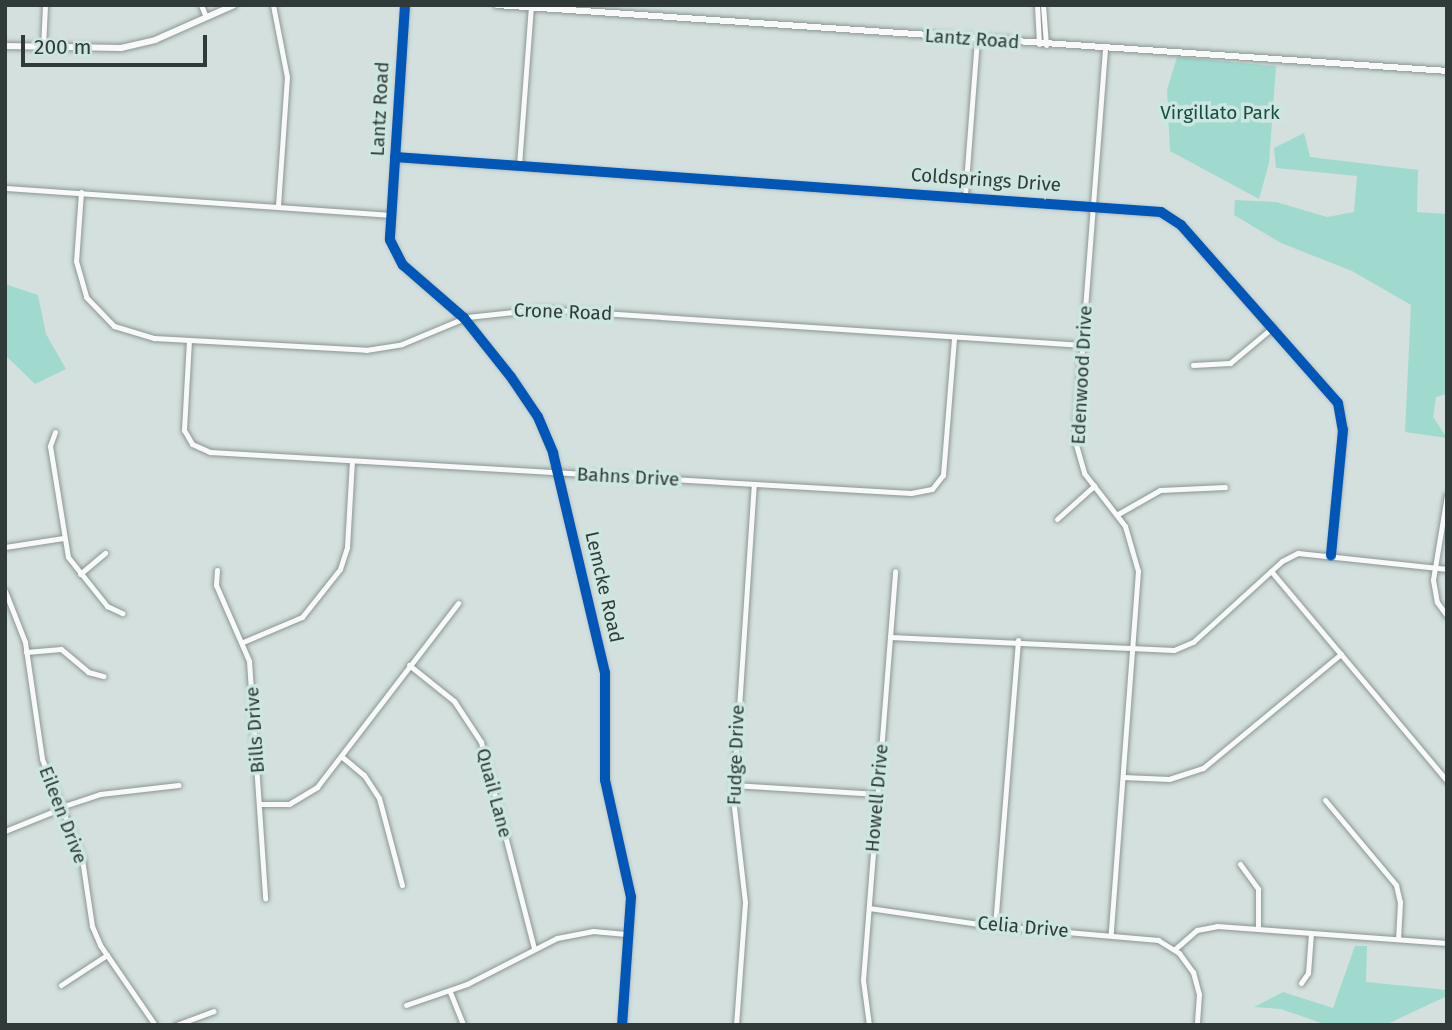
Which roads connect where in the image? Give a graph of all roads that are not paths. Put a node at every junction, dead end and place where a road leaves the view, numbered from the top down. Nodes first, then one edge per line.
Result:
1 (46, 5) edge
2 (201, 5) edge
3 (234, 5) edge
4 (273, 5) edge
5 (405, 5) edge
6 (497, 5) edge
7 (1037, 5) edge
8 (1043, 5) edge
9 (531, 7) edge
10 (206, 18) junction
11 (977, 39) junction
12 (1042, 44) junction
13 (5, 46) edge
14 (43, 48) junction
15 (1105, 49) junction
16 (1447, 71) edge
17 (396, 157) junction
18 (519, 164) junction
19 (5, 188) edge
20 (81, 192) junction
21 (965, 195) junction
22 (1093, 205) junction
23 (278, 206) junction
24 (389, 215) junction
25 (464, 318) junction
26 (1273, 327) junction
27 (954, 337) junction
28 (189, 340) junction
29 (1083, 345) junction
30 (1193, 365) dead end
31 (55, 432) dead end
32 (352, 461) junction
33 (558, 473) junction
34 (754, 485) junction
35 (1094, 486) junction
36 (1225, 487) dead end
37 (1447, 495) edge
38 (1118, 514) junction
39 (1057, 519) dead end
40 (63, 538) junction
41 (5, 547) edge
42 (104, 553) dead end
43 (1331, 555) junction
44 (1434, 567) junction
45 (1447, 569) edge
46 (217, 570) dead end
47 (895, 571) dead end
48 (1271, 571) junction
49 (80, 574) junction
50 (5, 590) edge
51 (457, 603) dead end
52 (122, 613) dead end
53 (1447, 616) edge
54 (890, 637) junction
55 (1018, 640) junction
56 (243, 642) junction
57 (1133, 648) junction
58 (26, 652) junction
59 (1341, 654) junction
60 (409, 664) junction
61 (103, 676) dead end
62 (341, 755) junction
63 (1123, 777) junction
64 (1447, 780) edge
65 (178, 785) dead end
66 (733, 785) junction
67 (878, 794) junction
68 (1325, 800) dead end
69 (260, 804) junction
70 (61, 807) junction
71 (5, 831) edge
72 (1240, 864) dead end
73 (401, 885) dead end
74 (265, 898) dead end
75 (869, 908) junction
76 (995, 926) junction
77 (1258, 929) junction
78 (1311, 933) junction
79 (629, 934) junction
80 (1111, 934) junction
81 (1398, 939) junction
82 (1447, 943) edge
83 (534, 948) junction
84 (1175, 949) junction
85 (107, 955) junction
86 (1301, 983) dead end
87 (61, 985) dead end
88 (450, 992) junction
89 (406, 1005) dead end
90 (214, 1011) dead end
91 (155, 1025) edge
92 (176, 1025) edge
93 (463, 1025) edge
94 (622, 1025) edge
95 (736, 1025) edge
96 (869, 1025) edge
97 (1197, 1025) edge

1 - 14 street
2 - 10 street
3 - 10 street
4 - 23 street
5 - 17 street, Lantz Road
6 - 9 street, Lantz Road
7 - 12 street
8 - 12 street
9 - 11 street, Lantz Road
9 - 18 street
10 - 14 street
11 - 12 street, Lantz Road
11 - 21 street
12 - 15 street, Lantz Road
13 - 14 street
15 - 16 street, Lantz Road
15 - 22 street, Edenwood Drive
17 - 18 street, Coldsprings Drive
17 - 24 street, Lantz Road
18 - 21 street, Coldsprings Drive
19 - 20 street
20 - 23 street
20 - 28 street, Crone Road
21 - 22 street, Coldsprings Drive
22 - 26 street, Coldsprings Drive
22 - 29 street, Edenwood Drive
23 - 24 street
24 - 25 street, Lemcke Road
25 - 27 street, Crone Road
25 - 28 street, Crone Road
25 - 33 street, Lemcke Road
26 - 30 street
26 - 43 street, Coldsprings Drive
27 - 29 street, Crone Road
27 - 34 street, Bahns Drive
28 - 32 street, Bahns Drive
29 - 35 street, Edenwood Drive
31 - 40 street
32 - 33 street, Bahns Drive
32 - 56 street
33 - 34 street, Bahns Drive
33 - 79 street, Lemcke Road
34 - 66 street, Fudge Drive
35 - 38 street, Edenwood Drive
35 - 39 street
36 - 38 street
37 - 44 street
38 - 57 street, Edenwood Drive
40 - 41 street
40 - 49 street
42 - 49 street
43 - 44 street
43 - 48 street
44 - 45 street
44 - 53 street
46 - 56 street, Bills Drive
47 - 54 street, Howell Drive
48 - 57 street
48 - 59 street
49 - 52 street
50 - 58 street, Eileen Drive
51 - 60 street
54 - 55 street
54 - 67 street, Howell Drive
55 - 57 street
55 - 76 street
56 - 69 street, Bills Drive
57 - 63 street, Edenwood Drive
58 - 61 street
58 - 70 street, Eileen Drive
59 - 63 street
59 - 64 street
60 - 62 street
60 - 83 street, Quail Lane
62 - 69 street
62 - 73 street
63 - 80 street, Edenwood Drive
65 - 70 street
66 - 67 street
66 - 95 street, Fudge Drive
67 - 75 street, Howell Drive
68 - 81 street
69 - 74 street, Bills Drive
70 - 71 street
70 - 85 street, Eileen Drive
72 - 77 street
75 - 76 street, Celia Drive
75 - 96 street, Howell Drive
76 - 80 street, Celia Drive
77 - 78 street
77 - 84 street
78 - 81 street
78 - 86 street
79 - 83 street
79 - 94 street, Lemcke Road
80 - 84 street, Celia Drive
81 - 82 street
83 - 88 street
84 - 97 street
85 - 87 street
85 - 91 street, Eileen Drive
88 - 89 street
88 - 93 street
90 - 92 street

